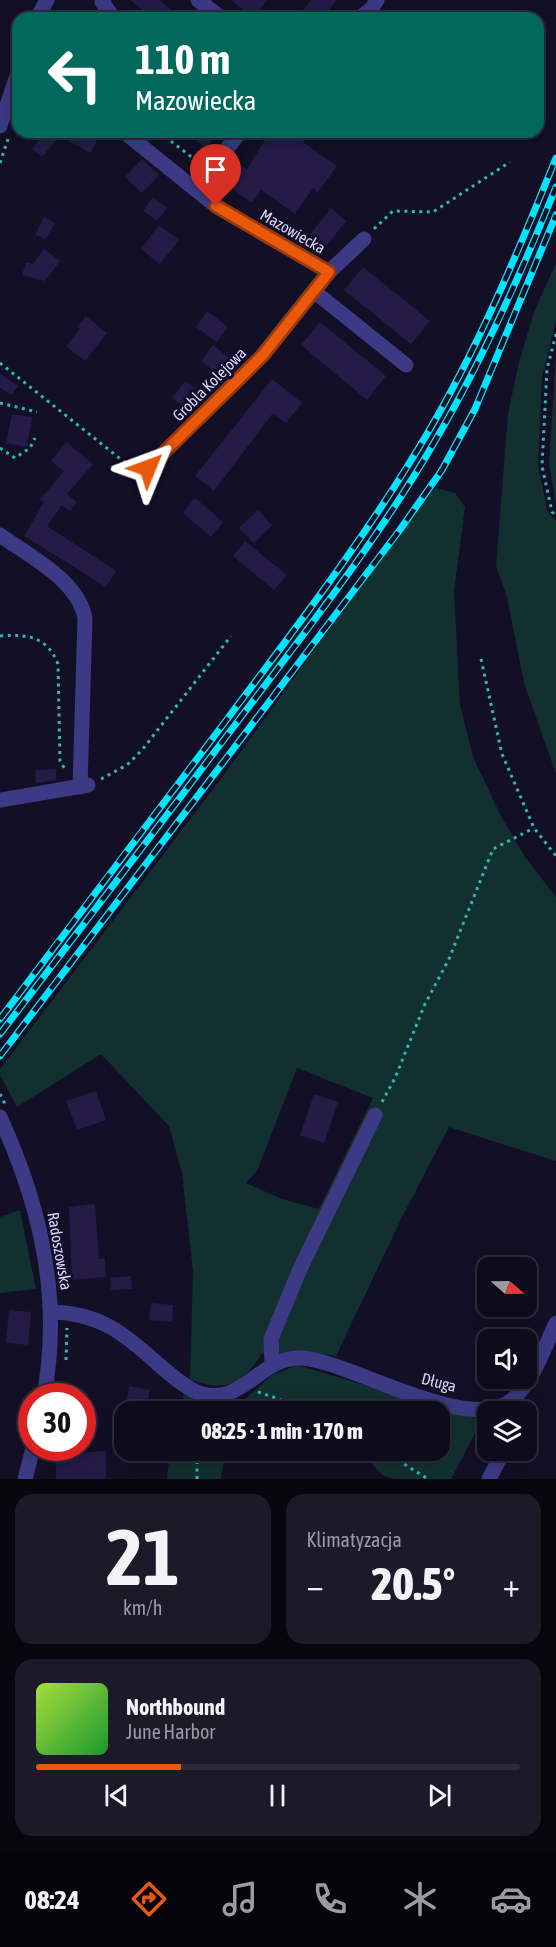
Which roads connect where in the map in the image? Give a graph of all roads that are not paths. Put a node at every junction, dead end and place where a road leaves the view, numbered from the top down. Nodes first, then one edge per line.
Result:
1 (104, 0) edge
2 (198, 0) edge
3 (377, 0) edge
4 (110, 12) edge
5 (213, 12) edge
6 (367, 12) edge
7 (12, 91) edge
8 (0, 126) edge
9 (131, 138) edge
10 (235, 138) edge
11 (195, 189) junction
12 (364, 239) road end
13 (329, 272) junction
14 (315, 292) junction
15 (406, 365) dead end
16 (148, 468) road end
17 (0, 535) edge
18 (0, 800) edge
19 (375, 1115) road end
20 (0, 1117) edge
21 (51, 1312) junction
22 (556, 1323) edge
23 (272, 1363) junction
24 (46, 1383) edge
25 (513, 1401) edge
26 (477, 1409) edge
27 (30, 1461) edge
28 (498, 1461) edge
29 (25, 1479) edge
30 (489, 1479) edge

1 - 4 street
2 - 5 street
3 - 6 street
7 - 8 street
9 - 11 street, Mazowiecka
10 - 11 street
11 - 13 street, Mazowiecka
12 - 13 street, Grobla Kolejowa
13 - 14 street, Grobla Kolejowa
14 - 15 street
14 - 16 street, Grobla Kolejowa
17 - 18 street
19 - 23 street
20 - 21 street, Radoszowska
21 - 23 street
21 - 24 street, Radoszowska
22 - 25 street, Długa
23 - 26 street, Długa
27 - 29 street
28 - 30 street

